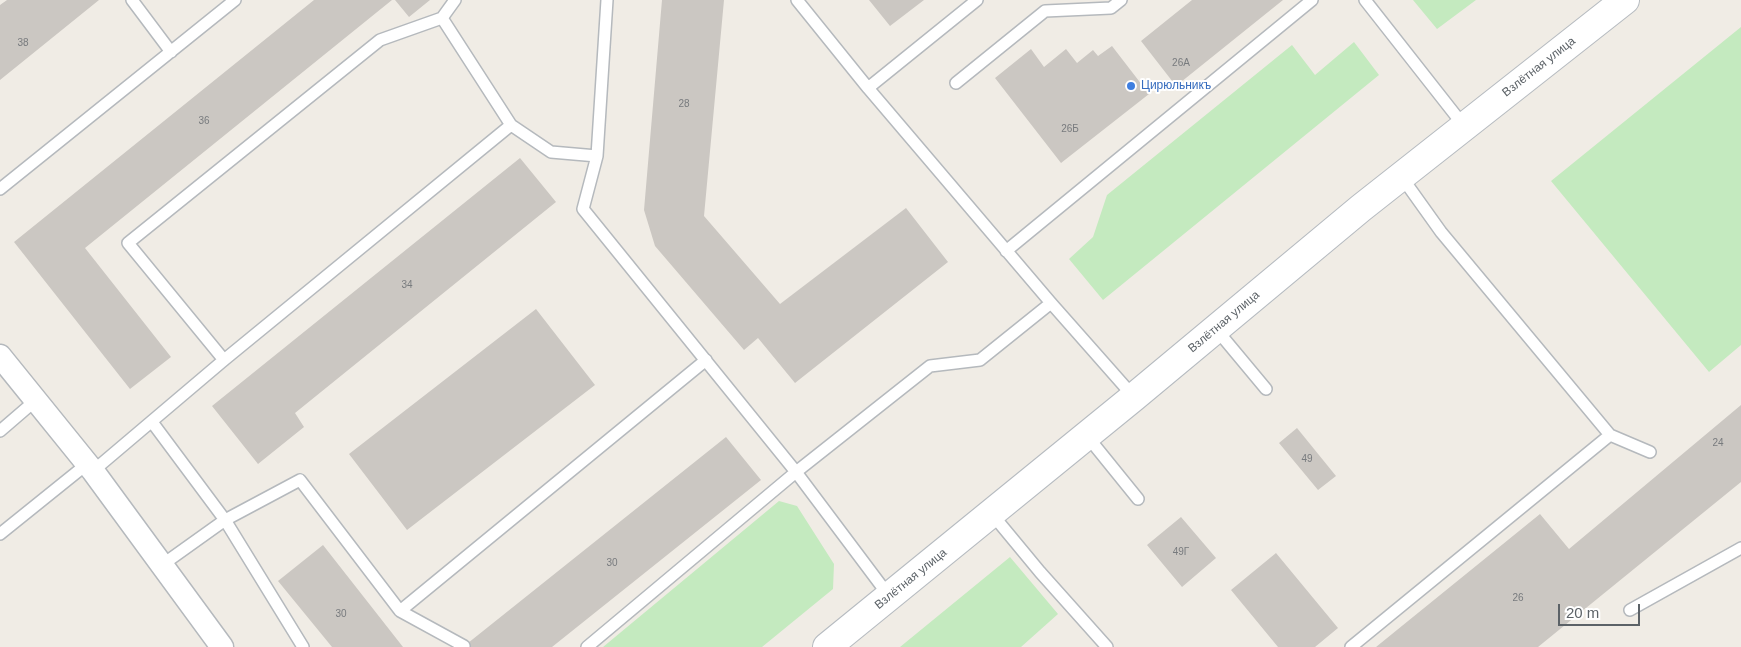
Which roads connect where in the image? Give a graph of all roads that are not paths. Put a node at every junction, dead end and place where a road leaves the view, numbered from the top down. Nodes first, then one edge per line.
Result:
1 (132, 0) edge
2 (235, 0) edge
3 (455, 0) edge
4 (607, 0) edge
5 (797, 0) edge
6 (977, 0) edge
7 (1121, 0) edge
8 (1312, 0) edge
9 (1365, 0) edge
10 (1625, 0) edge
11 (442, 18) junction
12 (172, 52) junction
13 (956, 83) dead end
14 (868, 88) junction
15 (511, 125) junction
16 (1464, 126) junction
17 (597, 156) junction
18 (1401, 176) junction
19 (0, 189) edge
20 (1006, 251) junction
21 (1051, 303) junction
22 (1216, 329) junction
23 (0, 356) edge
24 (224, 360) junction
25 (706, 360) junction
26 (1266, 388) dead end
27 (1134, 397) junction
28 (36, 400) junction
29 (152, 422) junction
30 (0, 431) edge
31 (1610, 435) junction
32 (1087, 436) junction
33 (1650, 452) dead end
34 (90, 467) junction
35 (796, 472) junction
36 (1138, 499) dead end
37 (992, 514) junction
38 (225, 520) junction
39 (0, 534) edge
40 (1741, 548) edge
41 (162, 565) junction
42 (889, 596) junction
43 (1630, 610) dead end
44 (400, 611) junction
45 (464, 646) edge
46 (222, 647) edge
47 (302, 647) edge
48 (587, 647) edge
49 (827, 647) edge
50 (1107, 647) edge
51 (1351, 647) edge

1 - 12 lane
2 - 12 lane
3 - 11 lane
4 - 17 lane
5 - 14 lane
6 - 14 lane
7 - 13 lane
8 - 20 lane
9 - 16 lane
10 - 16 main road, Взлётная улица
11 - 15 lane
11 - 24 lane
12 - 19 lane
14 - 20 lane
15 - 17 lane
15 - 24 lane
16 - 18 main road, Взлётная улица
17 - 25 lane
18 - 22 main road, Взлётная улица
18 - 31 lane
20 - 21 lane
21 - 27 lane
21 - 35 lane
22 - 26 lane
22 - 27 main road, Взлётная улица
23 - 28 street
24 - 29 lane
25 - 35 lane
25 - 44 lane
27 - 32 main road, Взлётная улица
28 - 30 lane
28 - 34 street
29 - 34 lane
29 - 38 lane
31 - 33 lane
31 - 51 lane
32 - 36 lane
32 - 37 main road, Взлётная улица
34 - 39 lane
34 - 41 street
35 - 42 lane
35 - 48 lane
37 - 42 main road, Взлётная улица
37 - 50 lane
38 - 41 lane
38 - 44 lane
38 - 47 lane
40 - 43 lane
41 - 46 street
42 - 49 main road, Взлётная улица
44 - 45 lane

